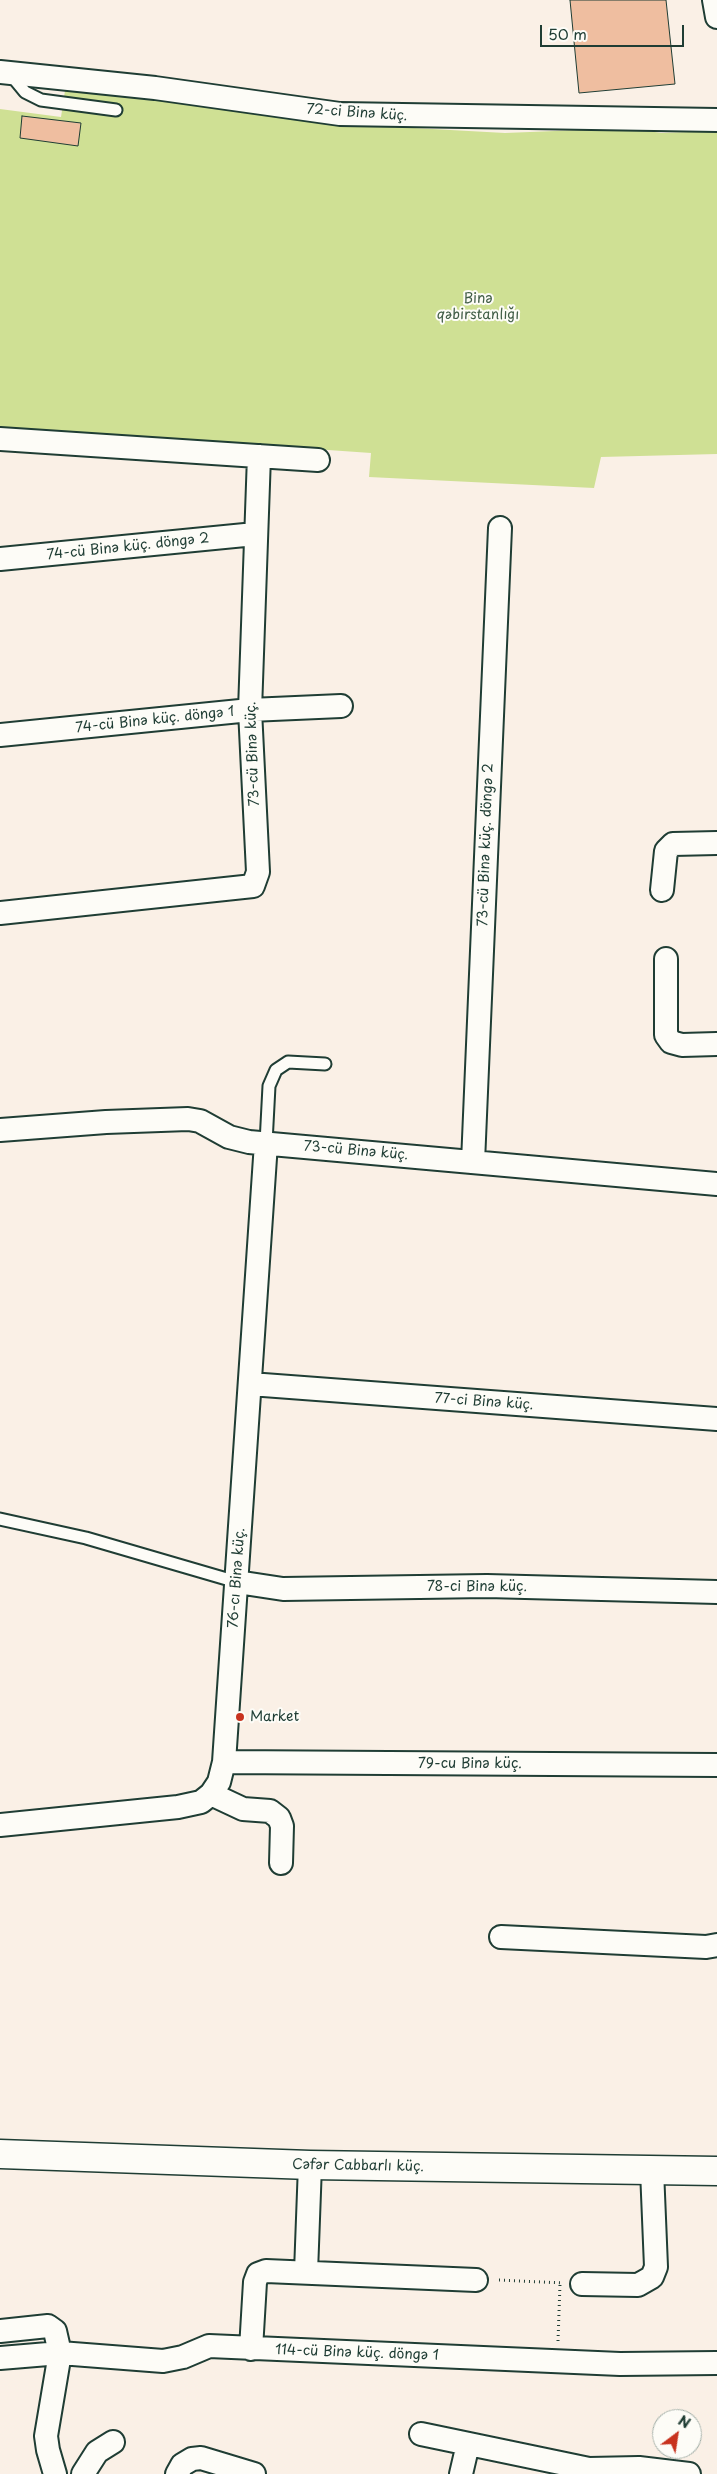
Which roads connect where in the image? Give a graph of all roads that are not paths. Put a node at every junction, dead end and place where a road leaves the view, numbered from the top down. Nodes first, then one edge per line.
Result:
1 (714, 0) edge
2 (717, 18) edge
3 (5, 73) edge
4 (116, 110) dead end
5 (717, 120) edge
6 (0, 439) edge
7 (259, 456) junction
8 (318, 460) dead end
9 (500, 528) dead end
10 (255, 534) junction
11 (0, 559) edge
12 (341, 706) dead end
13 (250, 710) junction
14 (0, 736) edge
15 (717, 843) edge
16 (662, 890) dead end
17 (0, 913) edge
18 (666, 959) dead end
19 (717, 1044) edge
20 (325, 1064) dead end
21 (0, 1130) edge
22 (266, 1143) junction
23 (473, 1162) junction
24 (717, 1184) edge
25 (250, 1384) junction
26 (717, 1419) edge
27 (0, 1519) edge
28 (237, 1582) junction
29 (717, 1592) edge
30 (224, 1762) junction
31 (717, 1765) edge
32 (211, 1794) junction
33 (0, 1825) edge
34 (281, 1863) dead end
35 (501, 1937) dead end
36 (717, 1945) edge
37 (0, 2154) edge
38 (310, 2165) junction
39 (652, 2170) junction
40 (717, 2171) edge
41 (306, 2272) junction
42 (476, 2280) dead end
43 (571, 2284) road end
44 (0, 2331) edge
45 (251, 2349) junction
46 (60, 2353) junction
47 (0, 2358) edge
48 (717, 2363) edge
49 (421, 2434) dead end
50 (113, 2442) dead end
51 (468, 2444) junction
52 (55, 2474) edge
53 (83, 2474) edge
54 (176, 2474) edge
55 (254, 2474) edge
56 (461, 2474) edge
57 (689, 2474) edge

1 - 2 street
3 - 4 lane
3 - 5 street, 72-ci Binə küç.
6 - 7 street
7 - 8 street
7 - 10 street, 73-cü Binə küç.
9 - 23 street, 73-cü Binə küç. döngə 2
10 - 11 street, 74-cü Binə küç. döngə 2
10 - 13 street, 73-cü Binə küç.
12 - 13 street, 74-cü Binə küç. döngə 1
13 - 14 street, 74-cü Binə küç. döngə 1
13 - 17 street, 73-cü Binə küç.
15 - 16 street
18 - 19 street
20 - 22 lane
21 - 22 street, 73-cü Binə küç.
22 - 23 street, 73-cü Binə küç.
22 - 25 street, 76-cı Binə küç.
23 - 24 street, 73-cü Binə küç.
25 - 26 street, 77-ci Binə küç.
25 - 28 street, 76-cı Binə küç.
27 - 28 lane
28 - 29 street, 78-ci Binə küç.
28 - 30 street, 76-cı Binə küç.
30 - 31 street, 79-cu Binə küç.
30 - 32 street, 76-cı Binə küç.
32 - 33 street
32 - 34 street
35 - 36 street
37 - 38 street, Cəfər Cabbarlı küç.
38 - 39 street, Cəfər Cabbarlı küç.
38 - 41 street
39 - 40 street, Cəfər Cabbarlı küç.
39 - 43 street
41 - 42 street
41 - 45 street
44 - 46 street
45 - 46 street, 114-cü Binə küç. döngə 1
45 - 48 street, 114-cü Binə küç. döngə 1
46 - 47 street, 114-cü Binə küç. döngə 1
46 - 52 street
49 - 51 street
50 - 53 street
51 - 56 street
51 - 57 street
54 - 55 street

